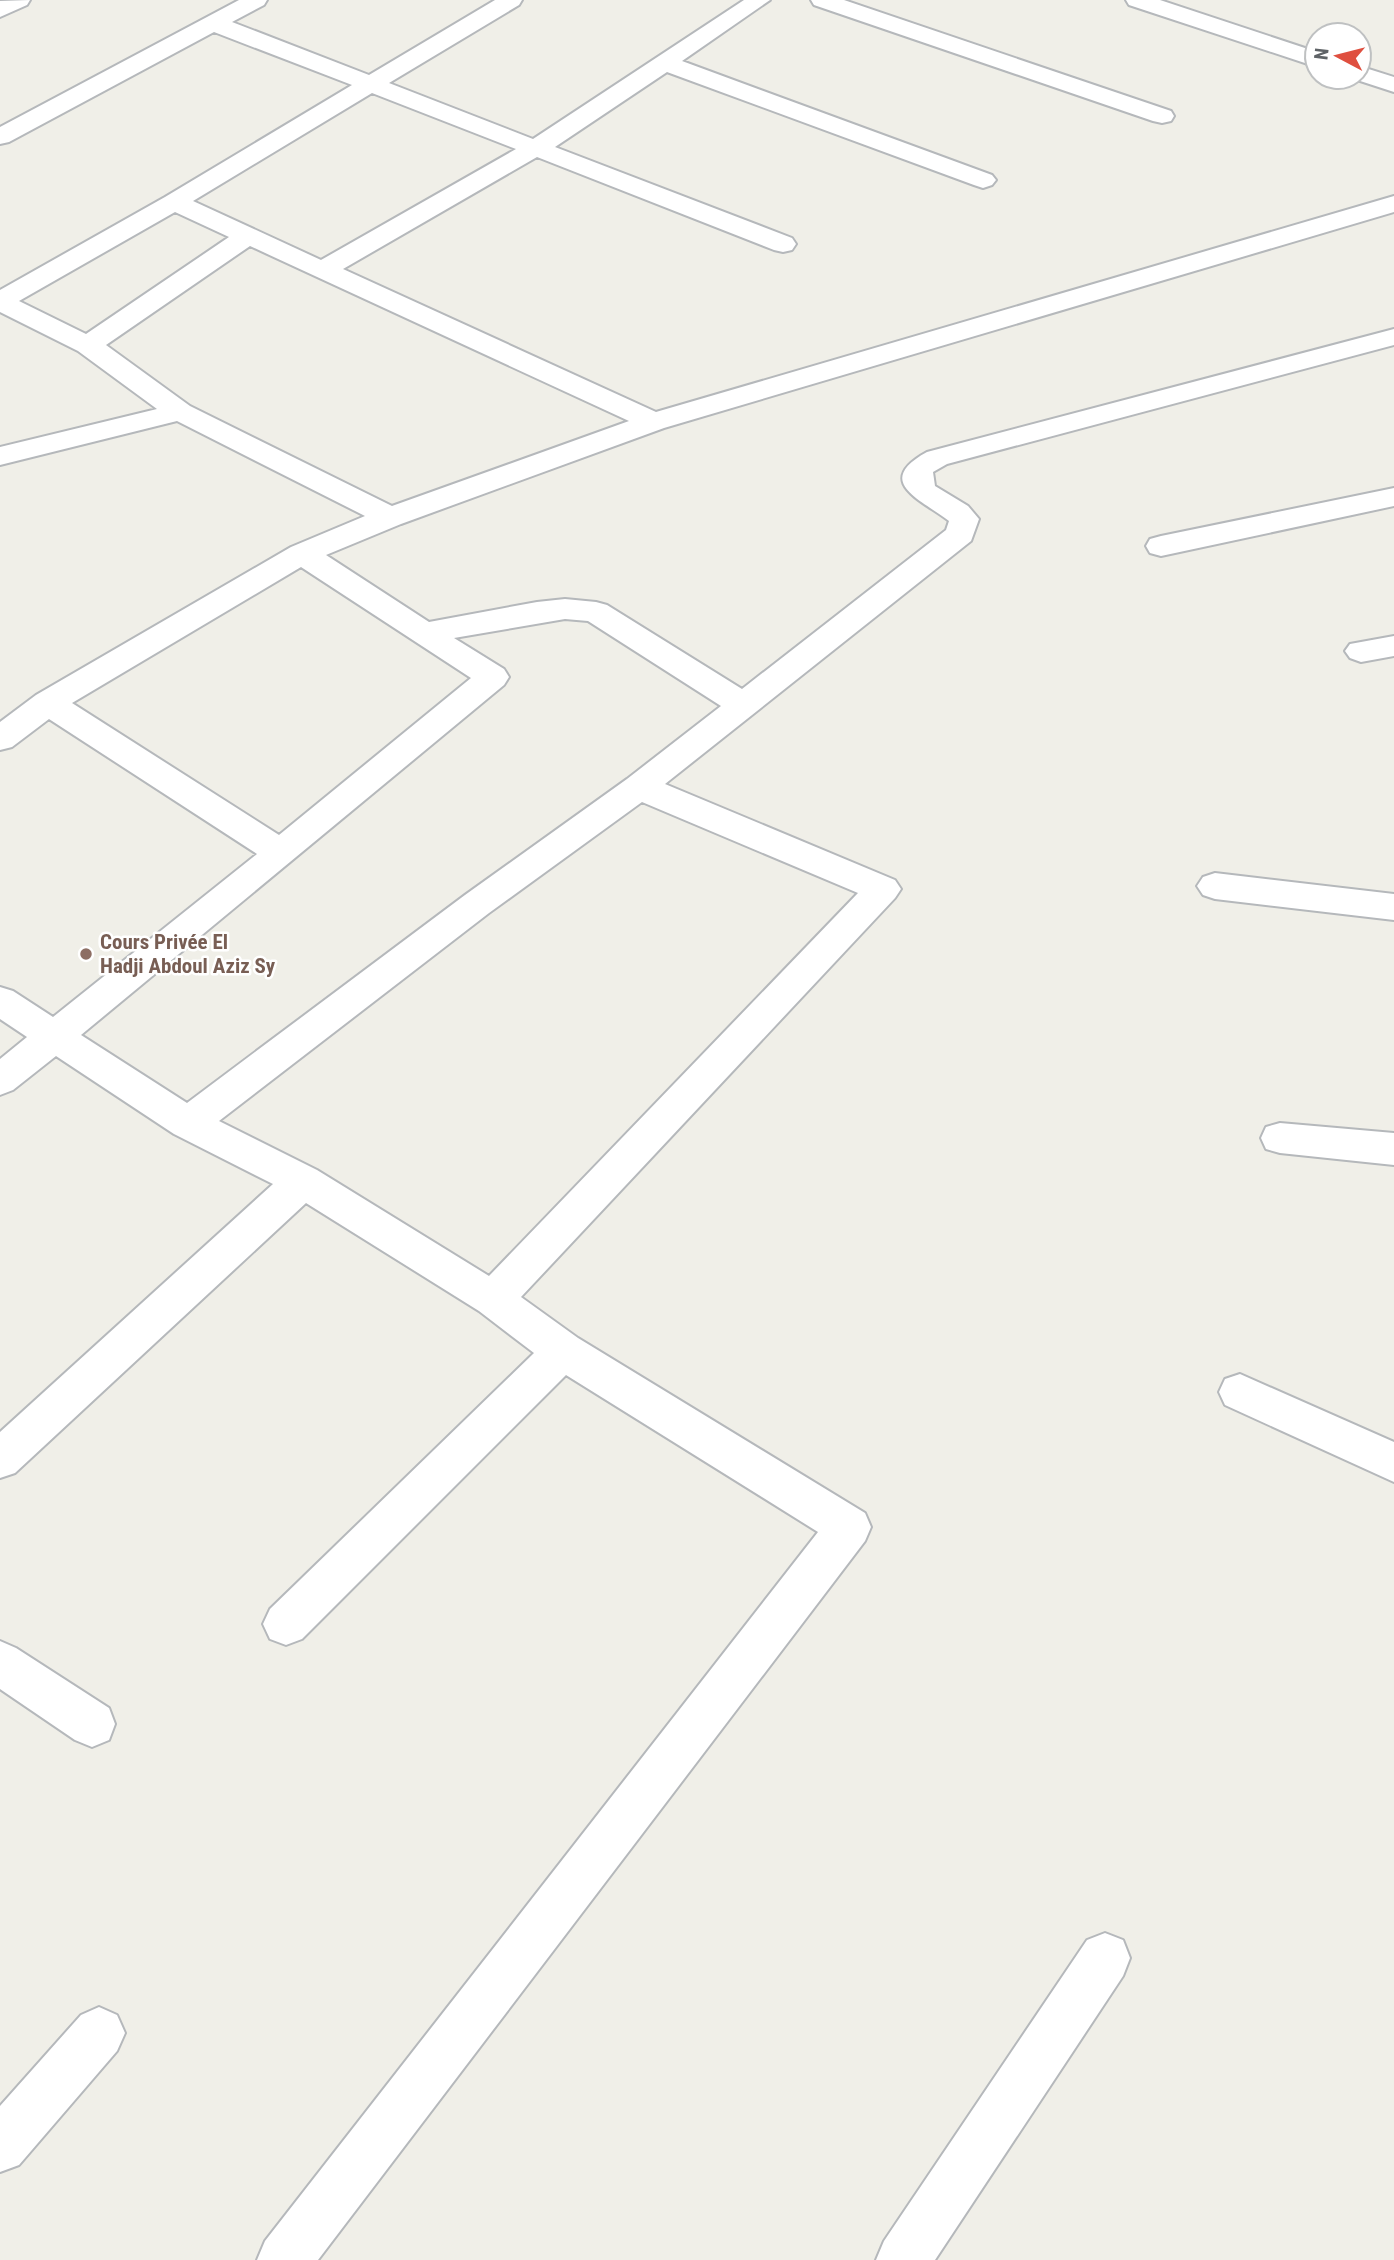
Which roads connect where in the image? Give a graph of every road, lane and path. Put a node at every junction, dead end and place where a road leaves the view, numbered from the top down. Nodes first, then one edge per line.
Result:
1 (19, 0) edge
2 (256, 0) edge
3 (510, 0) edge
4 (759, 0) edge
5 (822, 0) edge
6 (1137, 0) edge
7 (0, 9) edge
8 (213, 23) junction
9 (1303, 53) edge
10 (665, 63) junction
11 (1373, 78) edge
12 (371, 84) junction
13 (1394, 85) edge
14 (1162, 116) dead end
15 (0, 137) edge
16 (536, 148) junction
17 (983, 180) dead end
18 (174, 202) junction
19 (1394, 204) edge
20 (249, 235) junction
21 (783, 244) dead end
22 (324, 269) junction
23 (0, 302) edge
24 (1394, 337) edge
25 (88, 345) junction
26 (180, 412) junction
27 (654, 422) junction
28 (0, 456) edge
29 (1394, 497) edge
30 (390, 517) junction
31 (1161, 546) dead end
32 (302, 554) junction
33 (423, 633) junction
34 (1394, 646) edge
35 (1361, 652) dead end
36 (48, 703) junction
37 (742, 704) junction
38 (0, 739) edge
39 (639, 787) junction
40 (281, 853) junction
41 (1215, 886) dead end
42 (1394, 907) edge
43 (0, 1001) edge
44 (54, 1037) junction
45 (0, 1080) edge
46 (188, 1124) junction
47 (1280, 1138) dead end
48 (1394, 1149) edge
49 (303, 1181) junction
50 (493, 1299) junction
51 (563, 1351) junction
52 (1240, 1392) dead end
53 (0, 1459) edge
54 (1394, 1462) edge
55 (286, 1624) dead end
56 (0, 1663) edge
57 (92, 1724) dead end
58 (1105, 1958) dead end
59 (99, 2033) dead end
60 (0, 2146) edge
61 (284, 2260) edge
62 (903, 2260) edge

1 - 7 street
2 - 8 street
3 - 12 street
4 - 10 street
5 - 14 street
6 - 9 street
8 - 12 street
8 - 15 street
10 - 16 street
10 - 17 street
11 - 13 street
12 - 16 street
12 - 18 street
16 - 21 street
16 - 22 street
18 - 20 street
18 - 23 street
19 - 27 street
20 - 22 street
20 - 25 street
22 - 27 street
23 - 25 street
24 - 37 street
25 - 26 street
26 - 28 street
26 - 30 street
27 - 30 street
29 - 31 street
30 - 32 street
32 - 33 street
32 - 36 street
33 - 37 street
33 - 40 street
34 - 35 street
36 - 38 street
36 - 40 street
37 - 39 street
39 - 46 street
39 - 50 street
40 - 44 street
41 - 42 street
43 - 44 street
44 - 45 street
44 - 46 street
46 - 49 street
47 - 48 street
49 - 50 street
49 - 53 street
50 - 51 street
51 - 55 street
51 - 61 street
52 - 54 street
56 - 57 street
58 - 62 street
59 - 60 street

